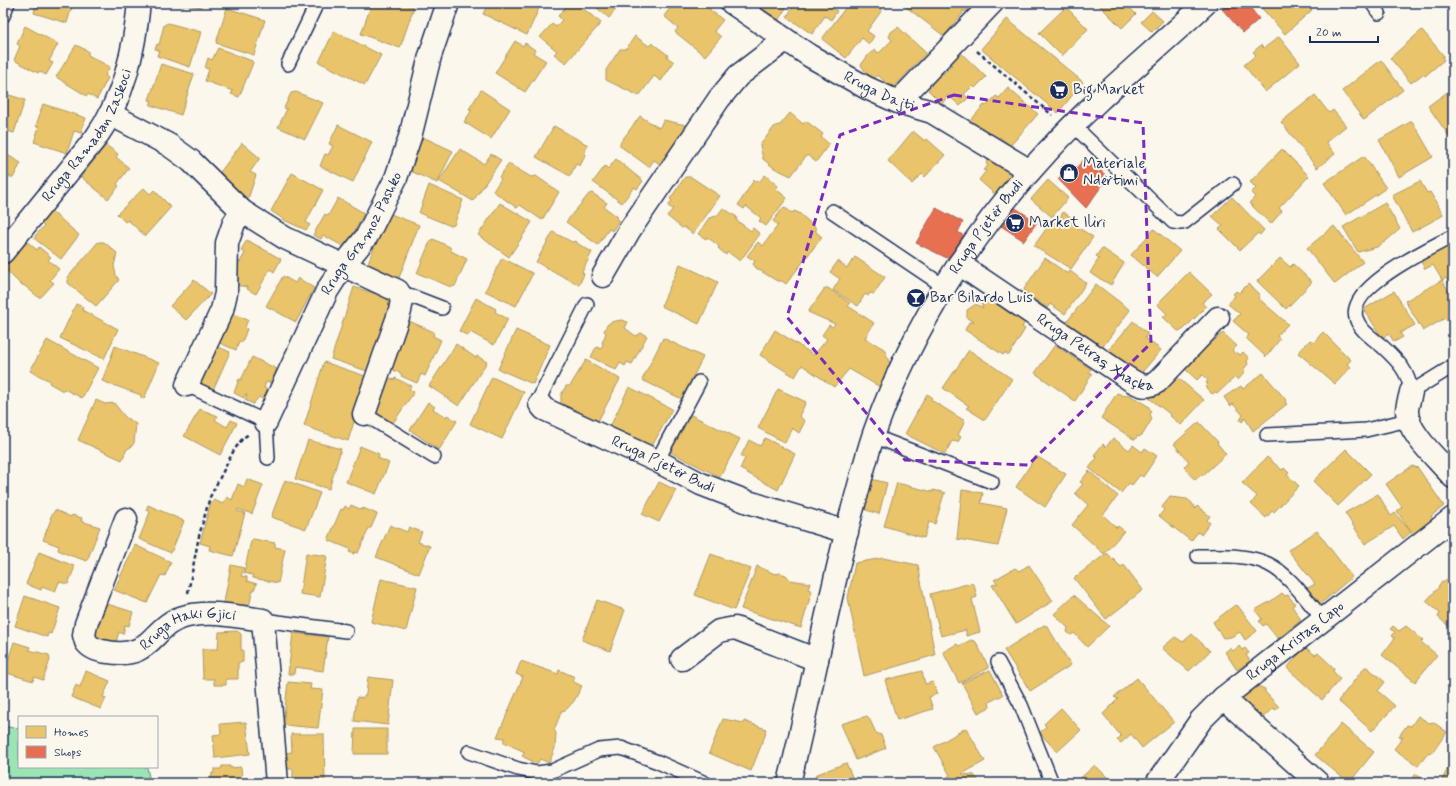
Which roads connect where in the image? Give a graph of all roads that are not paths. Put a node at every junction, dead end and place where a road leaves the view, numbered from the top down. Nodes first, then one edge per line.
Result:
1 (8, 3) edge
2 (139, 3) edge
3 (317, 3) edge
4 (448, 3) edge
5 (732, 3) edge
6 (992, 3) edge
7 (1206, 3) edge
8 (3, 16) edge
9 (785, 40) junction
10 (288, 64) dead end
11 (898, 102) junction
12 (110, 114) junction
13 (1074, 126) junction
14 (1030, 171) junction
15 (1233, 184) dead end
16 (242, 211) junction
17 (832, 211) dead end
18 (1449, 238) dead end
19 (3, 252) edge
20 (959, 264) junction
21 (343, 266) junction
22 (603, 276) dead end
23 (945, 287) junction
24 (398, 291) junction
25 (587, 304) dead end
26 (442, 308) dead end
27 (1218, 318) dead end
28 (1453, 366) edge
29 (699, 382) dead end
30 (187, 384) joint
31 (1411, 392) junction
32 (540, 404) joint
33 (364, 414) joint
34 (1408, 420) junction
35 (266, 422) junction
36 (1267, 435) dead end
37 (874, 436) junction
38 (434, 457) dead end
39 (268, 458) dead end
40 (657, 461) junction
41 (1453, 477) edge
42 (992, 482) dead end
43 (1453, 518) edge
44 (126, 519) dead end
45 (847, 532) junction
46 (1198, 556) dead end
47 (1323, 619) junction
48 (263, 620) junction
49 (346, 631) dead end
50 (682, 659) dead end
51 (817, 660) junction
52 (998, 662) dead end
53 (1223, 698) junction
54 (469, 752) dead end
55 (277, 783) edge
56 (705, 783) edge
57 (789, 783) edge
58 (1052, 783) edge
59 (1157, 783) edge
60 (1318, 783) edge

1 - 8 lane
2 - 12 street, Rruga Ramadan Zaskoci
3 - 10 lane
4 - 21 street, Rruga Gramoz Pashko
5 - 9 street, Rruga Dajti
6 - 11 street
7 - 13 street, Rruga Pjetër Budi
9 - 11 street, Rruga Dajti
9 - 22 street
11 - 14 street, Rruga Dajti
12 - 16 street
12 - 19 street, Rruga Ramadan Zaskoci
13 - 14 street, Rruga Pjetër Budi
13 - 15 lane
14 - 20 street, Rruga Pjetër Budi
16 - 21 street
16 - 30 street
17 - 23 lane
18 - 31 lane
20 - 23 street, Rruga Pjetër Budi
20 - 27 street, Rruga Petraq Xhaçka
21 - 24 street
21 - 35 street, Rruga Gramoz Pashko
23 - 37 street, Rruga Pjetër Budi
24 - 26 lane
24 - 33 street
25 - 32 lane, Rruga Pjetër Budi
28 - 31 lane
29 - 40 lane
30 - 35 lane
31 - 34 street
32 - 40 street, Rruga Pjetër Budi
33 - 38 lane
34 - 36 lane
34 - 41 street
35 - 39 lane, Rruga Gramoz Pashko
37 - 42 lane
37 - 45 street, Rruga Pjetër Budi
40 - 45 street, Rruga Pjetër Budi
43 - 47 street, Rruga Kristaq Capo
44 - 48 street, Rruga Haki Gjici
45 - 51 street, Rruga Pjetër Budi
46 - 47 lane
47 - 53 street, Rruga Kristaq Capo
48 - 49 lane
48 - 55 street
50 - 51 street
51 - 57 street, Rruga Pjetër Budi
52 - 58 lane
53 - 59 street, Rruga Kristaq Capo
53 - 60 street
54 - 56 lane

